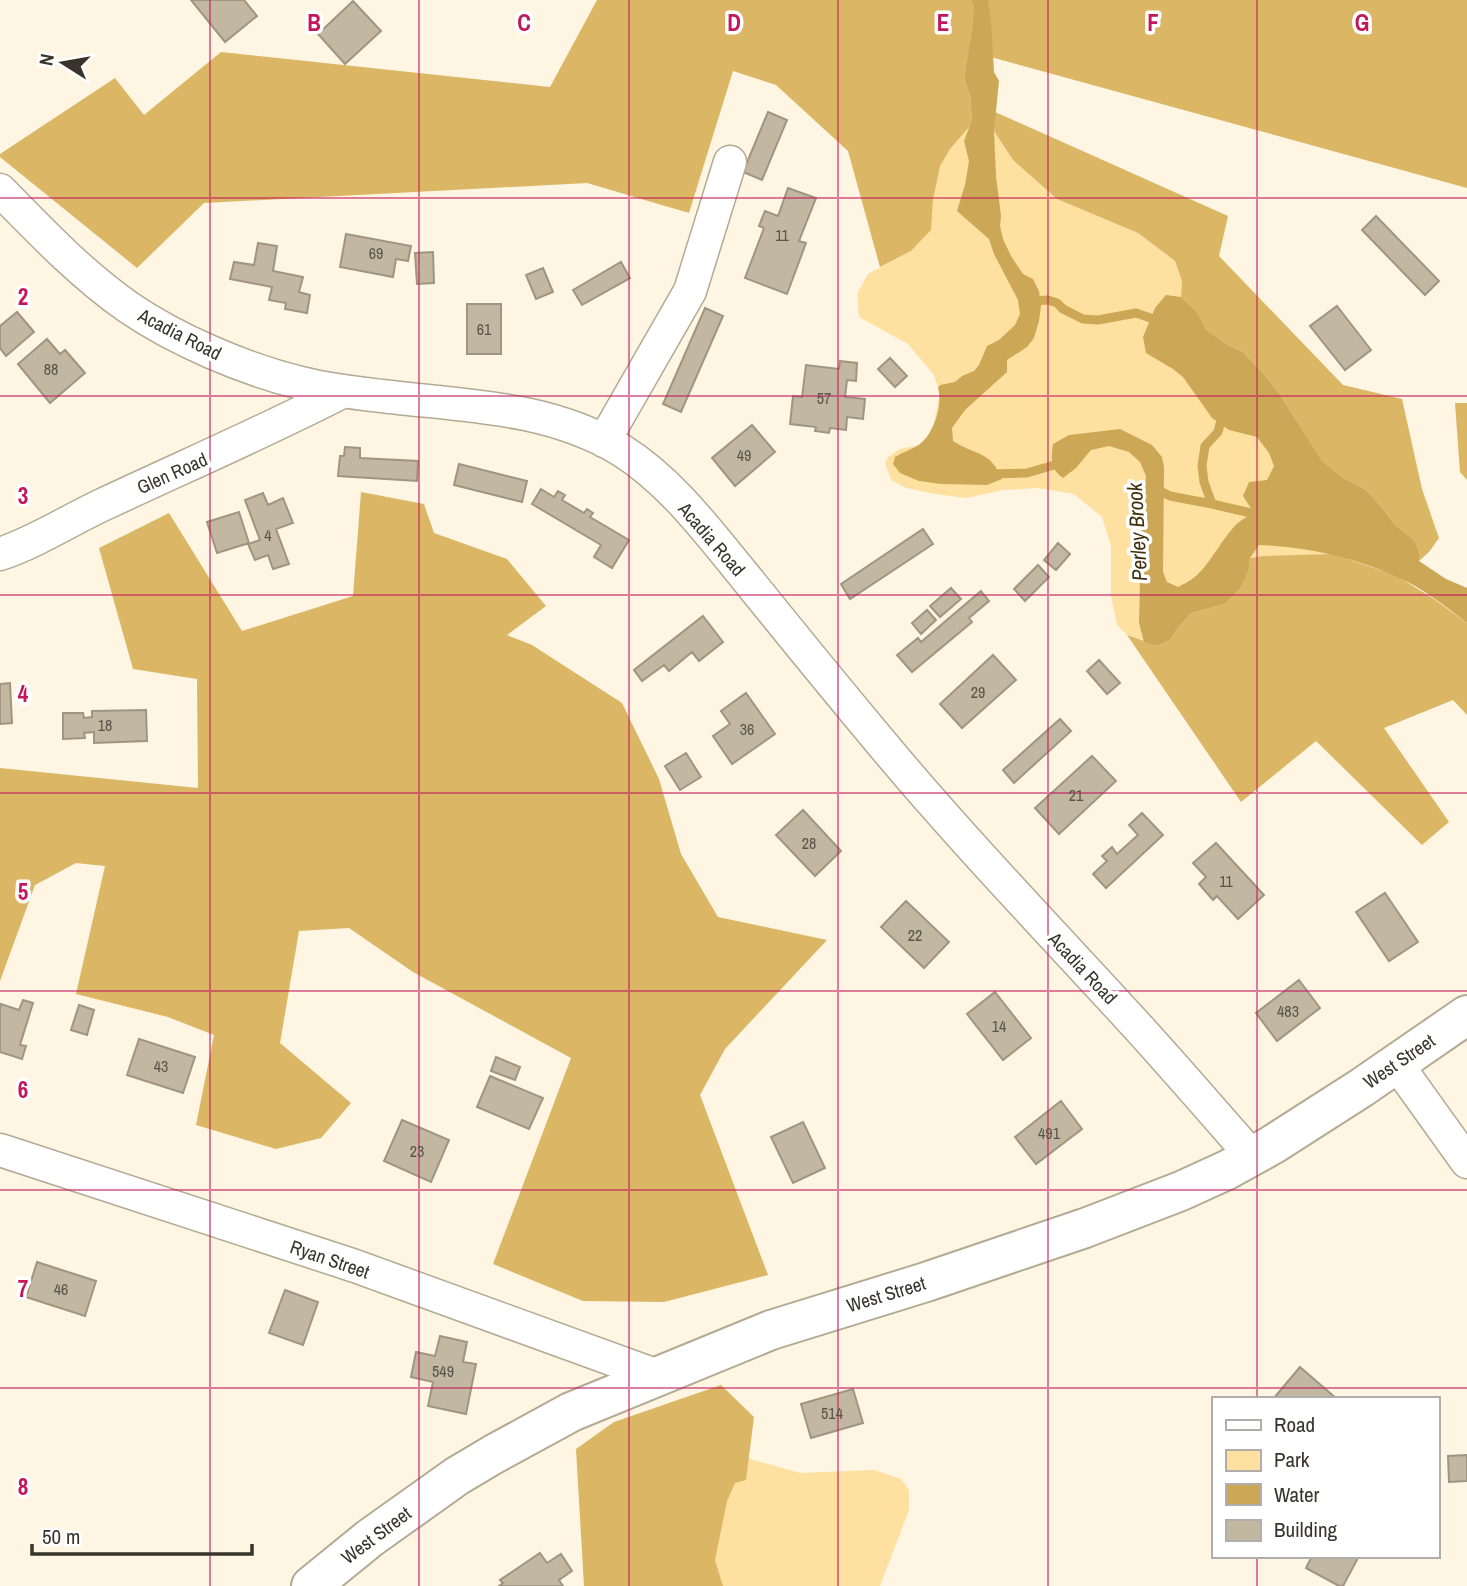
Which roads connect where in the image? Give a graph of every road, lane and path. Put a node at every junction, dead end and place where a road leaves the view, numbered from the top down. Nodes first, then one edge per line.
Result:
1 (730, 162) dead end
2 (0, 190) edge
3 (344, 391) junction
4 (604, 441) junction
5 (0, 554) edge
6 (1467, 1015) edge
7 (1396, 1063) junction
8 (0, 1150) edge
9 (1252, 1156) junction
10 (1467, 1162) edge
11 (658, 1376) junction
12 (311, 1586) edge

1 - 4 street
2 - 3 street, Acadia Road
3 - 4 street, Acadia Road
3 - 5 street, Glen Road
4 - 9 street, Acadia Road
6 - 7 main road, West Street
7 - 9 main road, West Street
7 - 10 street
8 - 11 street, Ryan Street
9 - 11 main road, West Street
11 - 12 main road, West Street

